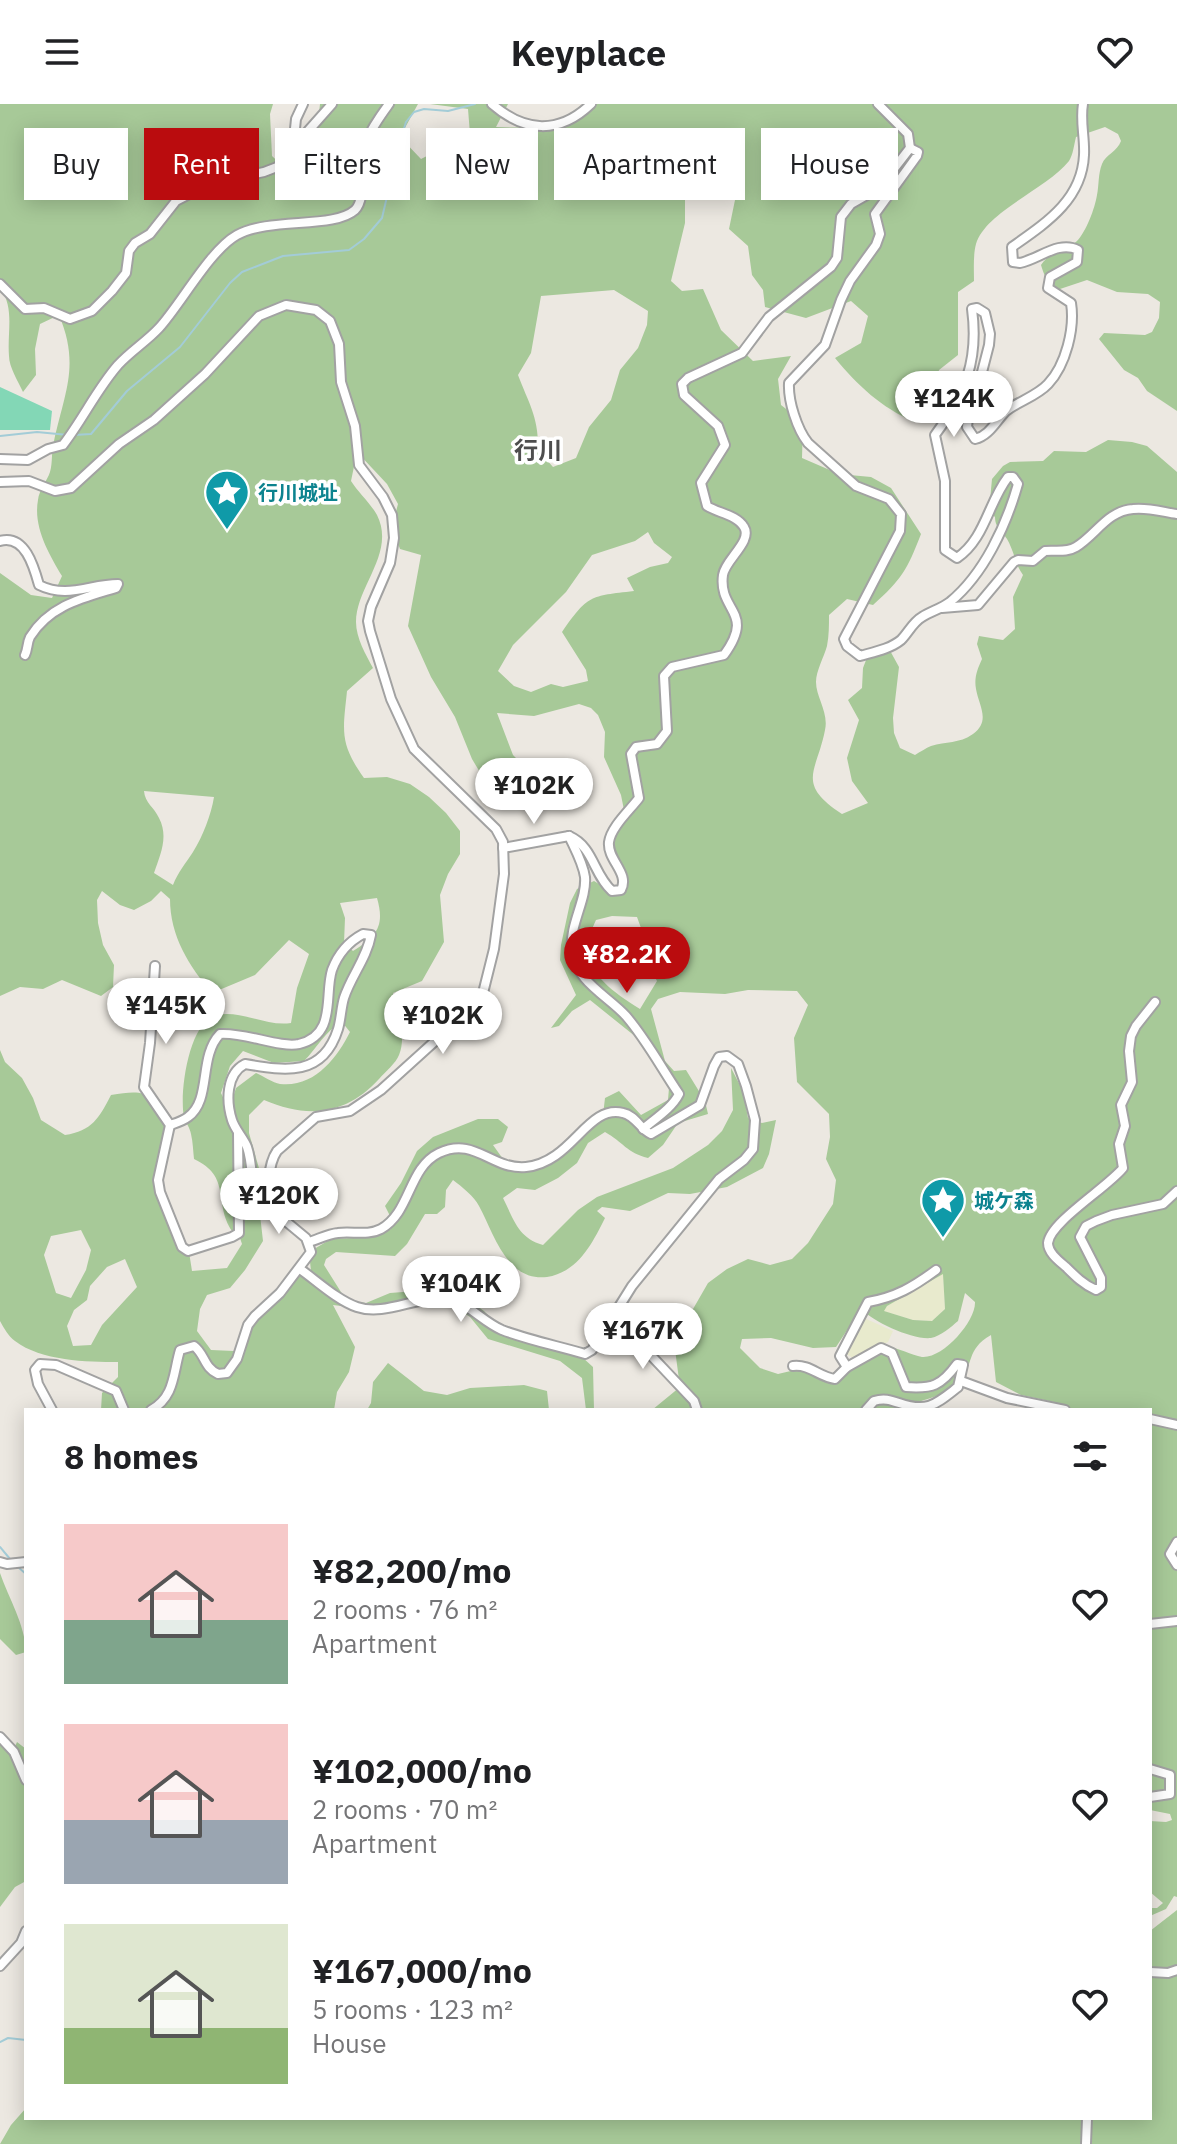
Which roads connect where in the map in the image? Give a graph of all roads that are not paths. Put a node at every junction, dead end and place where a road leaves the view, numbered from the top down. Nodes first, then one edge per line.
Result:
1 (303, 104) edge
2 (332, 104) edge
3 (389, 104) edge
4 (591, 104) edge
5 (878, 104) edge
6 (1083, 104) edge
7 (495, 107) edge
8 (295, 128) edge
9 (311, 128) edge
10 (910, 148) junction
11 (275, 168) edge
12 (0, 284) edge
13 (0, 459) edge
14 (0, 482) edge
15 (1177, 514) edge
16 (0, 541) edge
17 (942, 608) junction
18 (25, 655) dead end
19 (569, 836) junction
20 (503, 848) junction
21 (155, 966) dead end
22 (1155, 1002) dead end
23 (170, 1125) junction
24 (643, 1129) junction
25 (238, 1132) junction
26 (1177, 1191) edge
27 (271, 1209) junction
28 (309, 1242) junction
29 (300, 1269) junction
30 (936, 1270) dead end
31 (607, 1325) junction
32 (793, 1366) dead end
33 (847, 1367) junction
34 (961, 1381) junction
35 (51, 1408) edge
36 (123, 1408) edge
37 (155, 1408) edge
38 (696, 1408) edge
39 (868, 1408) edge
40 (913, 1408) edge
41 (927, 1408) edge
42 (1055, 1408) edge
43 (1152, 1419) edge
44 (1177, 1425) edge
45 (1177, 1542) edge
46 (0, 1562) edge
47 (24, 1562) edge
48 (1177, 1565) edge
49 (1177, 1621) edge
50 (1152, 1624) edge
51 (0, 1737) edge
52 (1152, 1770) edge
53 (24, 1775) edge
54 (1152, 1797) edge
55 (24, 1936) edge
56 (0, 1966) edge
57 (1177, 1970) edge
58 (1152, 1972) edge
59 (1087, 2120) edge
60 (1086, 2144) edge

1 - 8 street
2 - 9 street
3 - 13 street
4 - 7 street
5 - 10 street
6 - 17 street
10 - 17 street
10 - 19 street
11 - 12 street
14 - 20 street
15 - 17 street
16 - 18 street
19 - 20 street
19 - 24 street
20 - 27 street
21 - 23 street
22 - 26 street
23 - 25 street
23 - 25 street
24 - 28 street
24 - 31 street
25 - 27 street
27 - 28 street
28 - 29 street
29 - 31 street
29 - 37 street
30 - 33 street
31 - 38 street
32 - 33 street
33 - 34 street
34 - 41 street
34 - 42 street
35 - 36 street
39 - 40 street
43 - 44 street
45 - 48 street
46 - 47 street
49 - 50 street
51 - 53 street
52 - 54 street
55 - 56 street
57 - 58 street
59 - 60 street

